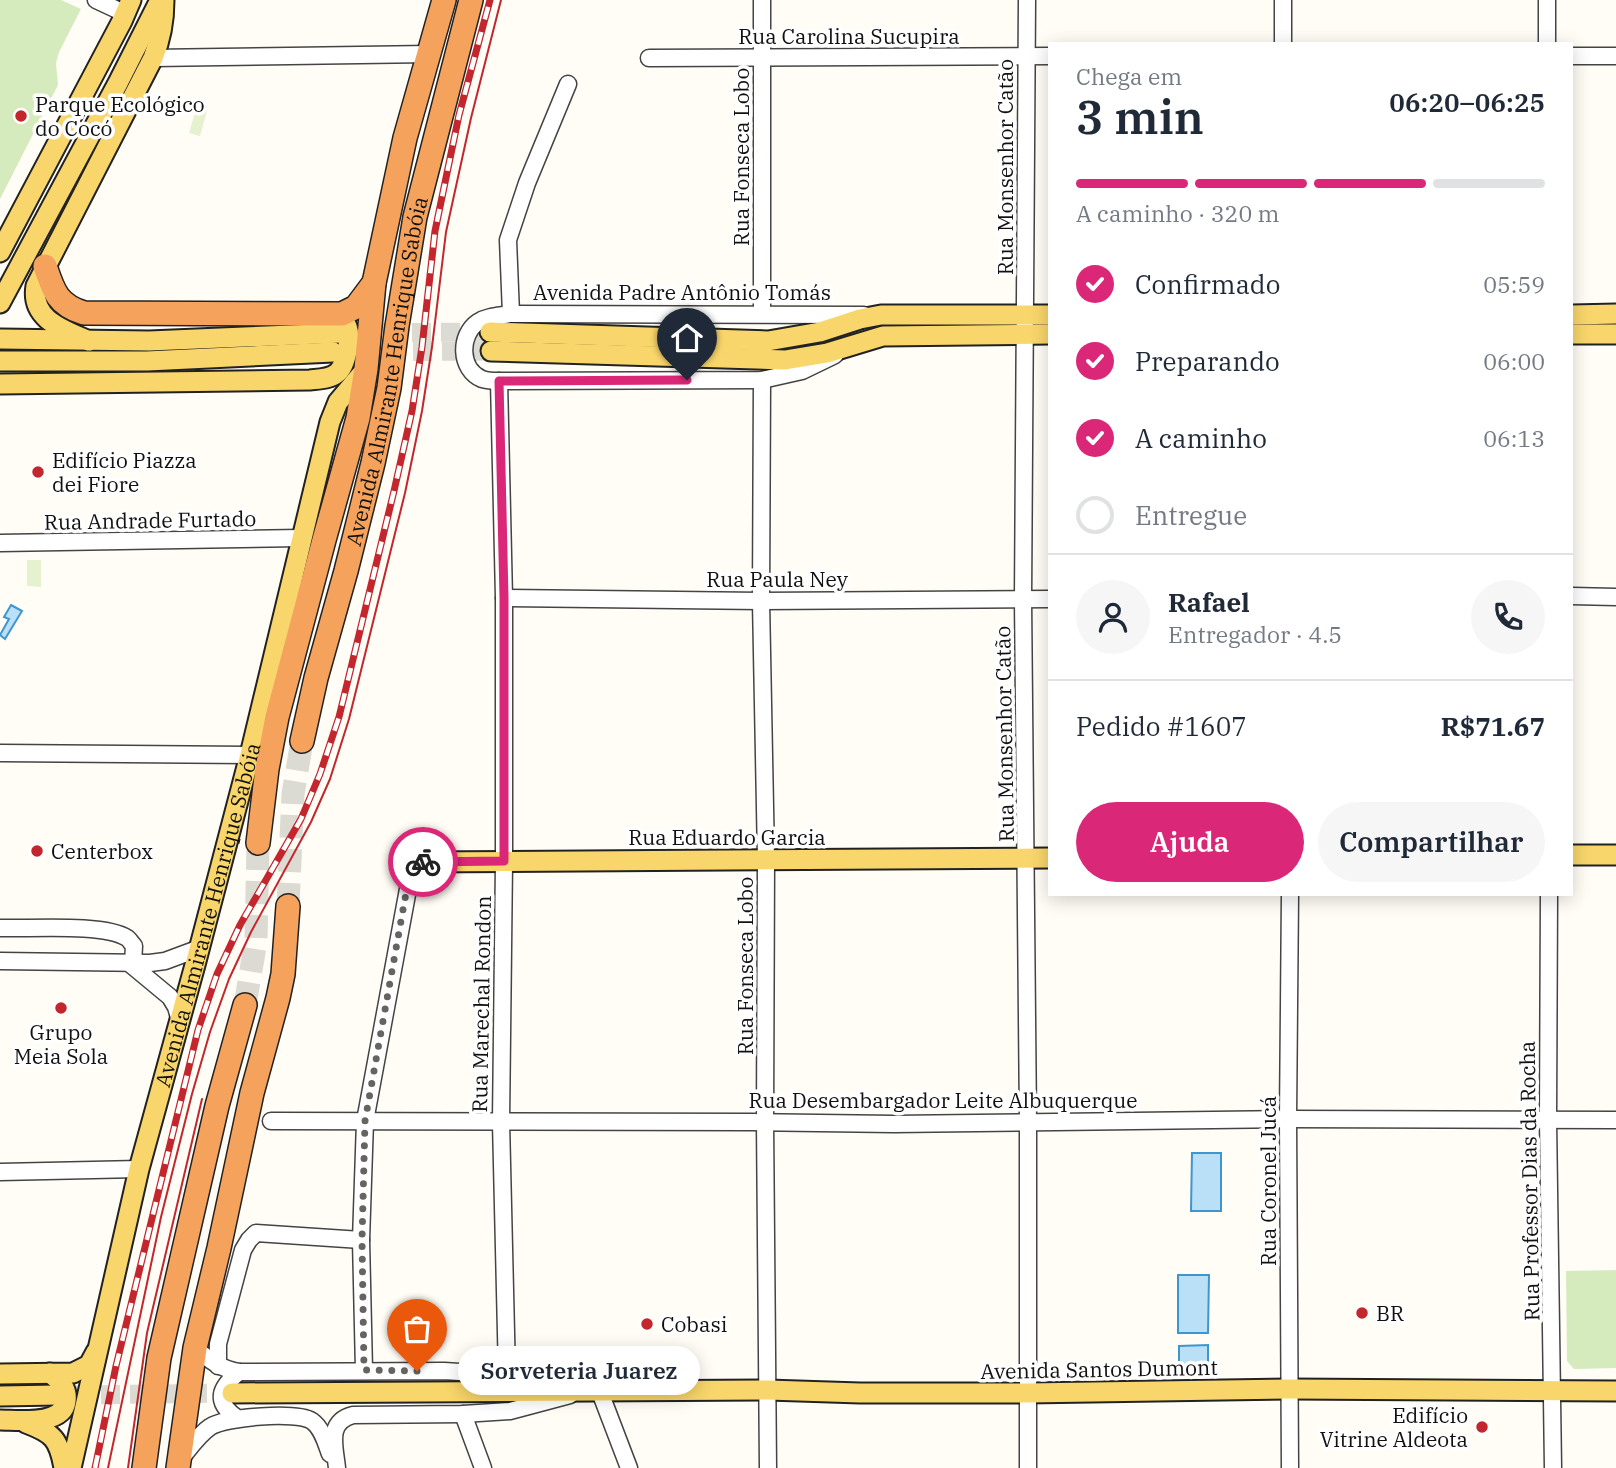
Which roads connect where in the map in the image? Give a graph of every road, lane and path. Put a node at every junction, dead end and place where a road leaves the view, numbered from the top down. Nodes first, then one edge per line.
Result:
1 (96, 0) edge
2 (162, 0) edge
3 (444, 0) edge
4 (471, 0) edge
5 (762, 0) edge
6 (1027, 0) edge
7 (1283, 0) edge
8 (1547, 0) edge
9 (128, 7) edge
10 (1283, 42) edge
11 (1547, 42) edge
12 (430, 54) junction
13 (1027, 56) junction
14 (1048, 56) edge
15 (1573, 56) edge
16 (1616, 56) edge
17 (761, 57) junction
18 (153, 58) junction
19 (649, 58) dead end
20 (568, 84) dead end
21 (2, 247) edge
22 (45, 266) junction
23 (374, 283) junction
24 (0, 303) edge
25 (511, 314) junction
26 (762, 314) junction
27 (1573, 314) edge
28 (1616, 314) edge
29 (881, 315) junction
30 (1048, 316) edge
31 (335, 323) junction
32 (1025, 324) junction
33 (1048, 333) edge
34 (1573, 334) edge
35 (1616, 334) edge
36 (0, 339) edge
37 (89, 341) junction
38 (862, 342) junction
39 (333, 352) tunnel mouth
40 (0, 361) edge
41 (38, 361) junction
42 (68, 361) junction
43 (366, 369) junction
44 (310, 380) junction
45 (762, 380) junction
46 (0, 381) edge
47 (169, 381) junction
48 (499, 381) junction
49 (338, 402) junction
50 (301, 538) junction
51 (0, 543) edge
52 (1573, 596) edge
53 (1616, 597) edge
54 (504, 598) junction
55 (1023, 599) junction
56 (1048, 599) edge
57 (761, 601) junction
58 (302, 741) tunnel mouth
59 (0, 753) edge
60 (250, 755) junction
61 (258, 843) tunnel mouth
62 (1573, 855) edge
63 (1616, 855) edge
64 (1026, 858) junction
65 (1048, 858) edge
66 (766, 859) junction
67 (504, 861) junction
68 (411, 873) joint
69 (1290, 896) edge
70 (1549, 896) edge
71 (288, 906) tunnel mouth
72 (0, 929) edge
73 (200, 948) junction
74 (0, 961) edge
75 (131, 963) junction
76 (245, 1005) tunnel mouth
77 (180, 1021) junction
78 (1288, 1119) junction
79 (1548, 1120) junction
80 (1616, 1120) edge
81 (271, 1121) dead end
82 (365, 1121) junction
83 (501, 1122) junction
84 (765, 1122) junction
85 (1028, 1122) junction
86 (139, 1169) junction
87 (0, 1172) edge
88 (362, 1240) junction
89 (98, 1348) junction
90 (195, 1348) junction
91 (218, 1366) junction
92 (364, 1370) junction
93 (239, 1372) junction
94 (50, 1373) junction
95 (0, 1374) edge
96 (507, 1375) junction
97 (1290, 1389) junction
98 (768, 1390) junction
99 (1552, 1391) junction
100 (1616, 1391) edge
101 (592, 1392) junction
102 (232, 1393) tunnel mouth
103 (1027, 1393) junction
104 (58, 1395) tunnel mouth
105 (0, 1396) edge
106 (463, 1415) junction
107 (237, 1418) junction
108 (9, 1420) edge
109 (178, 1465) edge
110 (64, 1468) edge
111 (71, 1468) edge
112 (144, 1468) edge
113 (336, 1468) edge
114 (483, 1468) edge
115 (629, 1468) edge
116 (768, 1468) edge
117 (1028, 1468) edge
118 (1290, 1468) edge
119 (1553, 1468) edge

1 - 9 street
2 - 18 main road
2 - 24 main road
3 - 12 highway, Avenida Almirante Henrique Sabóia
4 - 58 highway, Avenida Almirante Henrique Sabóia
5 - 17 street, Rua Fonseca Lobo
6 - 13 street, Rua Monsenhor Catão
7 - 10 street
8 - 11 street
9 - 21 main road
12 - 18 street
12 - 23 highway, Avenida Almirante Henrique Sabóia
13 - 14 street, Rua Carolina Sucupira
13 - 17 street, Rua Carolina Sucupira
13 - 32 street, Rua Monsenhor Catão
15 - 16 street
17 - 19 street, Rua Carolina Sucupira
17 - 26 street, Rua Fonseca Lobo
18 - 22 main road
20 - 25 street
22 - 31 highway
22 - 37 main road
23 - 31 highway
23 - 43 highway, Avenida Almirante Henrique Sabóia
25 - 26 street, Avenida Padre Antônio Tomás
25 - 48 street, Avenida Padre Antônio Tomás
26 - 29 street, Avenida Padre Antônio Tomás
27 - 28 main road
29 - 32 main road, Avenida Padre Antônio Tomás
29 - 38 main road, Avenida Padre Antônio Tomás
30 - 32 main road, Avenida Padre Antônio Tomás
31 - 37 main road
31 - 44 main road
32 - 33 main road, Avenida Padre Antônio Tomás
32 - 38 main road, Avenida Padre Antônio Tomás
32 - 55 street, Rua Monsenhor Catão
34 - 35 main road
36 - 37 main road
38 - 45 street, Avenida Padre Antônio Tomás
39 - 42 main road
40 - 41 main road
41 - 42 main road
41 - 46 main road
42 - 47 main road
43 - 49 main road, Avenida Almirante Henrique Sabóia
43 - 61 highway, Avenida Almirante Henrique Sabóia
44 - 47 main road
44 - 49 main road
45 - 48 street, Avenida Padre Antônio Tomás
45 - 57 street, Rua Fonseca Lobo
46 - 47 main road
48 - 54 street, Rua Marechal Rondon
49 - 50 main road, Avenida Almirante Henrique Sabóia
50 - 51 street, Rua Andrade Furtado
50 - 60 main road, Avenida Almirante Henrique Sabóia
52 - 53 street
54 - 57 street, Rua Paula Ney
54 - 67 street, Rua Marechal Rondon
55 - 56 street, Rua Paula Ney
55 - 57 street, Rua Paula Ney
55 - 64 street, Rua Monsenhor Catão
57 - 66 street, Rua Fonseca Lobo
59 - 60 street
60 - 73 main road, Avenida Almirante Henrique Sabóia
62 - 63 main road
64 - 65 main road, Rua Eduardo Garcia
64 - 66 main road, Rua Eduardo Garcia
64 - 85 street, Rua Monsenhor Catão
66 - 67 main road, Rua Eduardo Garcia
66 - 84 street, Rua Fonseca Lobo
67 - 68 main road, Rua Eduardo Garcia
67 - 83 street, Rua Marechal Rondon
68 - 82 street
69 - 78 street, Rua Coronel Jucá
70 - 79 street, Rua Professor Dias da Rocha
71 - 90 highway
72 - 75 street
73 - 75 street
73 - 77 main road, Avenida Almirante Henrique Sabóia
74 - 75 street
75 - 77 street
76 - 112 highway
77 - 86 main road, Avenida Almirante Henrique Sabóia
78 - 79 street, Rua Desembargador Leite Albuquerque
78 - 85 street, Rua Desembargador Leite Albuquerque
78 - 97 street, Rua Coronel Jucá
79 - 80 street, Rua Desembargador Leite Albuquerque
79 - 99 street, Rua Professor Dias da Rocha
81 - 82 street, Rua Desembargador Leite Albuquerque
82 - 83 street, Rua Desembargador Leite Albuquerque
82 - 88 street
83 - 84 street, Rua Desembargador Leite Albuquerque
83 - 96 street, Rua Marechal Rondon
84 - 85 street, Rua Desembargador Leite Albuquerque
84 - 98 street, Rua Fonseca Lobo
85 - 103 street, Rua Monsenhor Catão
86 - 87 street
86 - 89 main road, Avenida Almirante Henrique Sabóia
88 - 91 street
88 - 92 street
89 - 94 main road
89 - 111 main road, Avenida Almirante Henrique Sabóia
90 - 91 street, Avenida Santos Dumont
90 - 109 highway
91 - 93 street, Avenida Santos Dumont
92 - 93 street, Avenida Santos Dumont
92 - 96 street, Avenida Santos Dumont
93 - 107 street
94 - 95 main road
94 - 108 main road
96 - 101 street, Avenida Santos Dumont
97 - 99 main road, Avenida Santos Dumont
97 - 103 main road, Avenida Santos Dumont
97 - 118 street, Rua Coronel Jucá
98 - 101 main road, Avenida Santos Dumont
98 - 103 main road, Avenida Santos Dumont
98 - 116 street, Rua Fonseca Lobo
99 - 100 main road, Avenida Santos Dumont
99 - 119 street, Rua Professor Dias da Rocha
101 - 102 main road, Avenida Santos Dumont
101 - 106 street, Avenida Santos Dumont
101 - 115 street
103 - 117 street, Rua Monsenhor Catão
104 - 105 main road
106 - 113 street, Avenida Santos Dumont
106 - 114 street
107 - 109 street, Avenida Santos Dumont
107 - 113 street, Avenida Santos Dumont
108 - 110 main road

